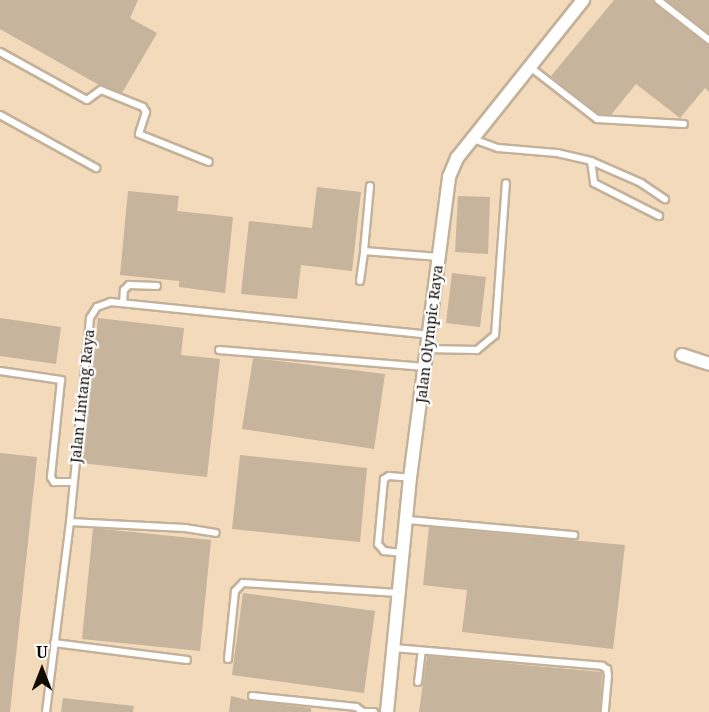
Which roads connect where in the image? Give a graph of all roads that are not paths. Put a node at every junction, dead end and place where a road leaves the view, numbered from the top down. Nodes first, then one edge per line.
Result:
1 (658, 0) edge
2 (579, 1) edge
3 (709, 40) edge
4 (0, 52) edge
5 (530, 67) junction
6 (0, 115) edge
7 (684, 124) dead end
8 (472, 139) junction
9 (591, 160) junction
10 (209, 162) dead end
11 (96, 168) dead end
12 (506, 183) dead end
13 (370, 186) dead end
14 (665, 200) dead end
15 (659, 216) dead end
16 (364, 251) junction
17 (439, 258) junction
18 (360, 282) dead end
19 (157, 286) dead end
20 (123, 303) junction
21 (428, 335) junction
22 (426, 349) junction
23 (219, 350) dead end
24 (682, 355) dead end
25 (709, 364) edge
26 (425, 367) junction
27 (0, 371) edge
28 (410, 478) junction
29 (73, 482) junction
30 (408, 520) junction
31 (70, 522) junction
32 (216, 533) dead end
33 (574, 534) dead end
34 (404, 553) junction
35 (399, 593) junction
36 (54, 643) junction
37 (394, 648) junction
38 (422, 651) junction
39 (228, 659) dead end
40 (188, 660) dead end
41 (418, 682) dead end
42 (252, 696) dead end
43 (46, 712) edge
44 (362, 712) edge
45 (374, 712) edge
46 (387, 712) edge
47 (605, 712) edge

1 - 3 lane
2 - 5 street, Jalan Olympic Raya
4 - 10 lane
5 - 7 lane
5 - 8 street, Jalan Olympic Raya
6 - 11 lane
8 - 9 lane
8 - 17 street, Jalan Olympic Raya
9 - 14 lane
9 - 15 lane
12 - 22 lane
13 - 16 lane
16 - 17 lane
16 - 18 lane
17 - 21 street, Jalan Olympic Raya
19 - 20 lane
20 - 21 lane, Jalan Lintang Raya
20 - 29 lane, Jalan Lintang Raya
21 - 22 street, Jalan Olympic Raya
22 - 26 street, Jalan Olympic Raya
23 - 26 lane
24 - 25 street
26 - 28 street, Jalan Olympic Raya
27 - 29 lane
28 - 30 street, Jalan Olympic Raya
28 - 34 lane
29 - 31 lane, Jalan Lintang Raya
30 - 33 lane
30 - 34 street, Jalan Olympic Raya
31 - 32 lane
31 - 36 lane, Jalan Lintang Raya
34 - 35 street, Jalan Olympic Raya
35 - 37 street, Jalan Olympic Raya
35 - 39 lane
36 - 40 lane
36 - 43 lane, Jalan Lintang Raya
37 - 38 lane
37 - 46 street, Jalan Olympic Raya
38 - 41 lane
38 - 47 lane
42 - 44 lane
44 - 45 lane

